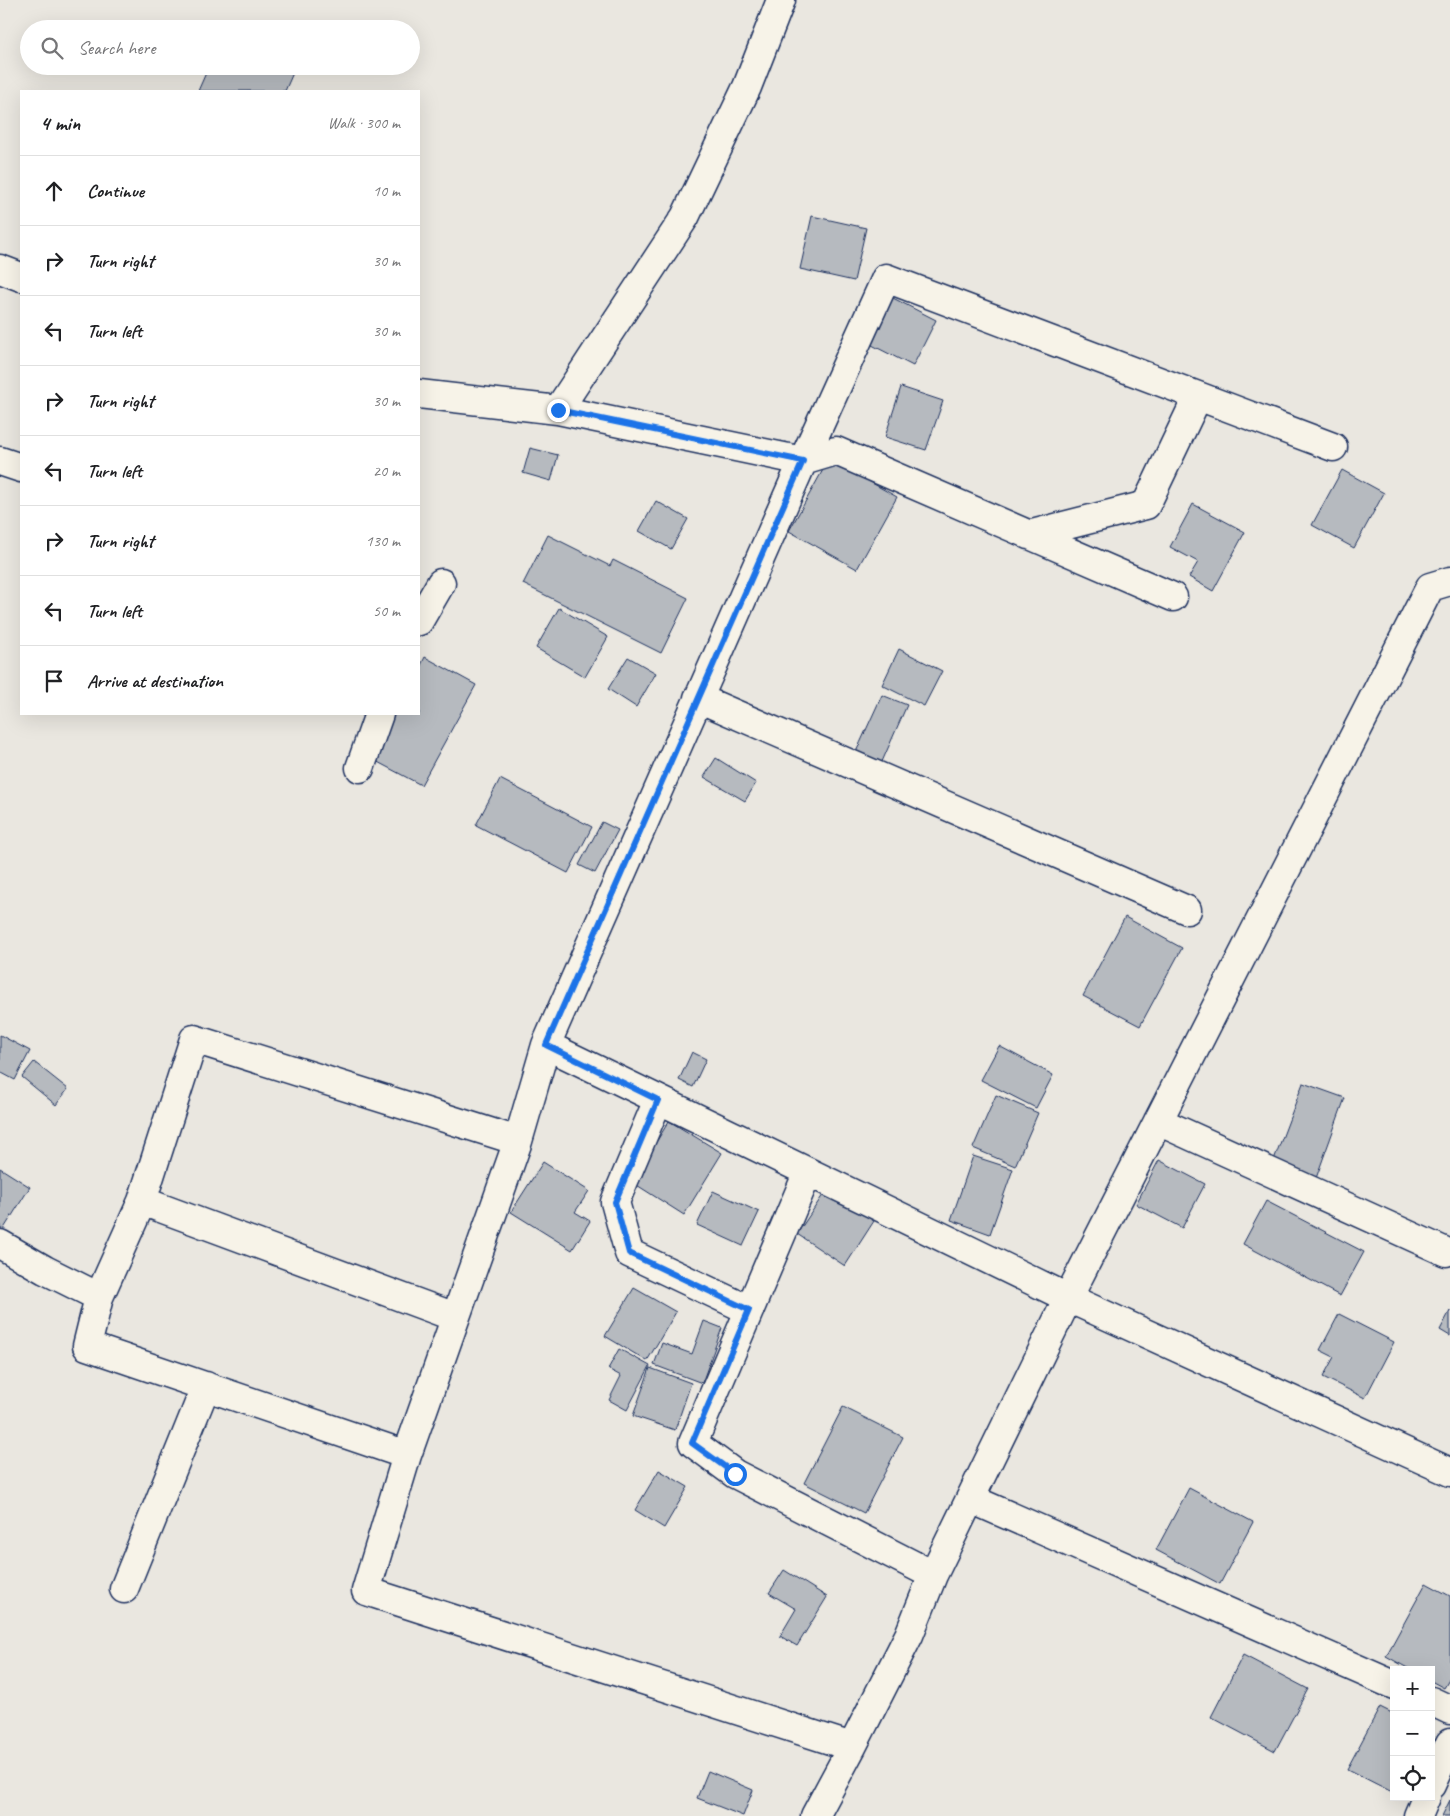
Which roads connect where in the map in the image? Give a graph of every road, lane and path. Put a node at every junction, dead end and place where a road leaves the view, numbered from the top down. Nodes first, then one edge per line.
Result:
1 (781, 0) edge
2 (0, 269) edge
3 (20, 277) edge
4 (420, 394) edge
5 (1198, 396) junction
6 (558, 410) junction
7 (1333, 447) dead end
8 (0, 461) edge
9 (803, 461) junction
10 (20, 468) edge
11 (1028, 535) junction
12 (1450, 580) edge
13 (441, 583) dead end
14 (1173, 597) dead end
15 (420, 619) edge
16 (698, 698) junction
17 (379, 715) edge
18 (360, 768) dead end
19 (1186, 910) dead end
20 (546, 1045) junction
21 (658, 1100) junction
22 (1158, 1122) junction
23 (518, 1140) junction
24 (808, 1172) junction
25 (142, 1201) junction
26 (0, 1244) edge
27 (1446, 1252) dead end
28 (99, 1297) junction
29 (1068, 1298) junction
30 (749, 1310) junction
31 (455, 1317) junction
32 (206, 1386) junction
33 (406, 1455) junction
34 (1450, 1472) edge
35 (971, 1498) junction
36 (934, 1575) junction
37 (124, 1588) dead end
38 (1390, 1683) edge
39 (1435, 1703) edge
40 (1450, 1710) edge
41 (1450, 1743) edge
42 (852, 1747) junction
43 (1435, 1776) edge
44 (1424, 1801) edge
45 (815, 1816) edge
46 (1418, 1816) edge

1 - 6 street
2 - 3 street
4 - 6 street
5 - 7 street
5 - 9 street
5 - 11 street
6 - 9 street
8 - 10 street
9 - 11 street
9 - 16 street
11 - 14 street
12 - 22 street
13 - 15 street
16 - 19 street
16 - 20 street
17 - 18 street
20 - 21 street
20 - 23 street
21 - 24 street
21 - 30 street
22 - 27 street
22 - 29 street
23 - 25 street
23 - 31 street
24 - 29 street
24 - 30 street
25 - 28 street
25 - 31 street
26 - 28 street
28 - 32 street
29 - 34 street
29 - 35 street
30 - 36 street
31 - 33 street
32 - 33 street
32 - 37 street
33 - 42 street
35 - 36 street
35 - 38 street
36 - 42 street
39 - 40 street
41 - 43 street
42 - 45 street
44 - 46 street

